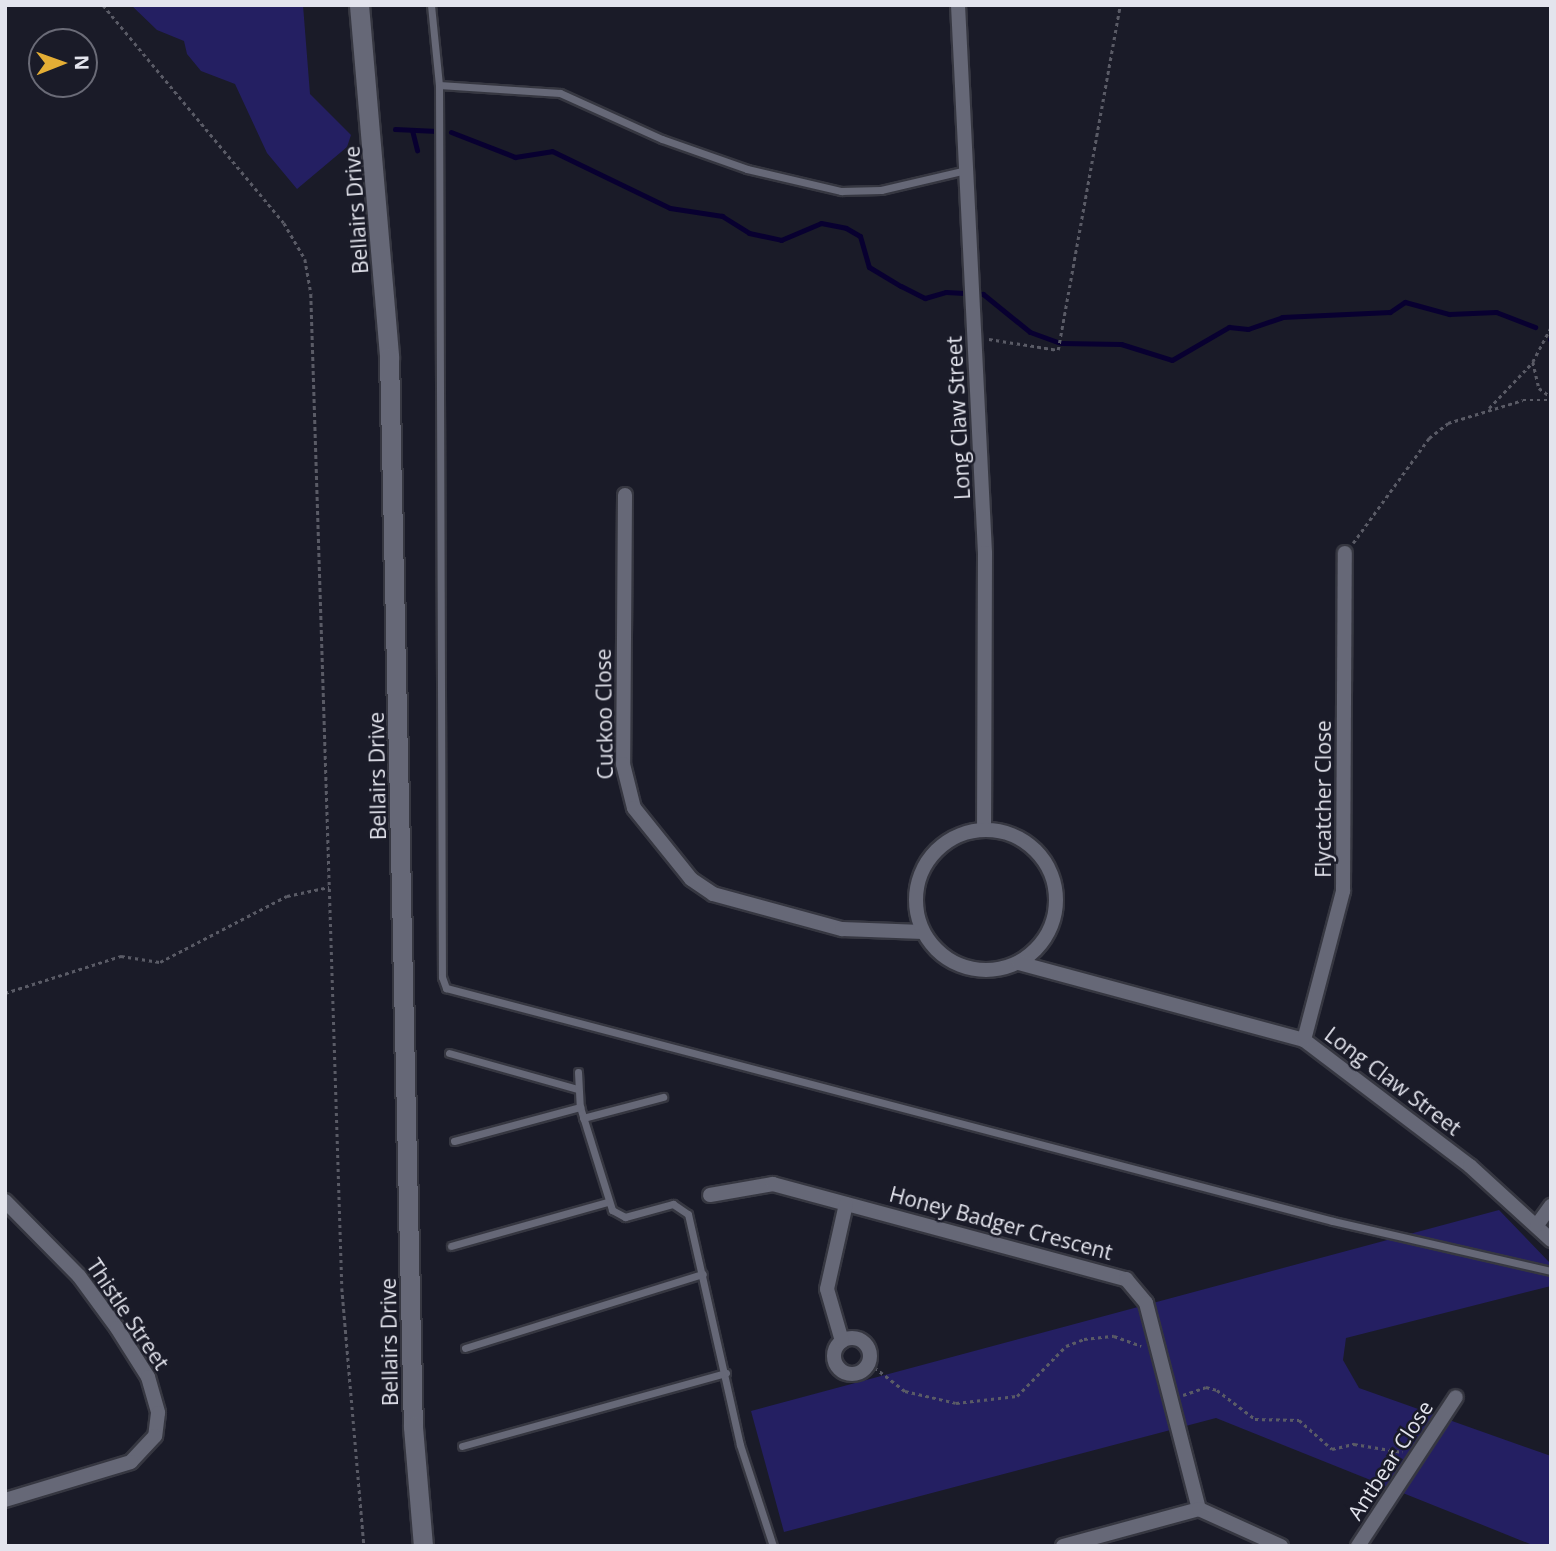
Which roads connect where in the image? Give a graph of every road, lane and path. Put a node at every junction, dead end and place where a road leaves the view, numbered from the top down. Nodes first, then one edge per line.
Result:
1 (103, 5) edge
2 (359, 5) edge
3 (431, 5) edge
4 (958, 5) edge
5 (1121, 5) edge
6 (439, 85) junction
7 (967, 170) junction
8 (1551, 328) edge
9 (975, 330) junction
10 (1533, 362) junction
11 (1551, 399) edge
12 (1489, 409) junction
13 (625, 495) dead end
14 (1345, 553) joint
15 (984, 829) junction
16 (329, 887) junction
17 (923, 932) junction
18 (1019, 963) junction
19 (5, 993) edge
20 (1304, 1040) junction
21 (449, 1053) dead end
22 (578, 1072) dead end
23 (577, 1089) junction
24 (663, 1097) dead end
25 (580, 1107) junction
26 (583, 1118) junction
27 (454, 1141) dead end
28 (710, 1195) dead end
29 (5, 1201) edge
30 (608, 1202) junction
31 (846, 1204) junction
32 (1551, 1206) edge
33 (1536, 1226) junction
34 (1551, 1240) edge
35 (452, 1246) dead end
36 (1551, 1271) edge
37 (703, 1274) junction
38 (842, 1341) junction
39 (1156, 1342) junction
40 (466, 1348) dead end
41 (869, 1363) junction
42 (726, 1373) junction
43 (1456, 1397) dead end
44 (1171, 1400) junction
45 (462, 1446) dead end
46 (1420, 1455) junction
47 (5, 1500) edge
48 (1199, 1509) junction
49 (364, 1546) edge
50 (423, 1546) edge
51 (773, 1546) edge
52 (1063, 1546) edge
53 (1281, 1546) edge
54 (1358, 1546) edge

1 - 16 path
2 - 50 street, Bellairs Drive
3 - 6 lane
4 - 7 street, Long Claw Street
5 - 9 path
6 - 7 lane
6 - 36 lane
7 - 9 street, Long Claw Street
8 - 10 path
9 - 15 street, Long Claw Street
10 - 11 path
10 - 12 path
11 - 12 path
12 - 14 path
13 - 17 street, Cuckoo Close
14 - 20 street, Flycatcher Close
15 - 17 street
15 - 18 street
16 - 19 path
16 - 49 path
17 - 18 street
18 - 20 street, Long Claw Street
20 - 33 street, Long Claw Street
21 - 23 lane
22 - 23 lane
23 - 25 lane
24 - 26 lane
25 - 26 lane
25 - 27 lane
26 - 30 lane
28 - 31 street, Honey Badger Crescent
29 - 47 street, Thistle Street
30 - 35 lane
30 - 37 lane
31 - 38 street
31 - 39 street, Honey Badger Crescent
32 - 33 street
33 - 34 street, Long Claw Street
37 - 40 lane
37 - 42 lane
38 - 41 street
38 - 41 street
39 - 41 path
39 - 44 street, Honey Badger Crescent
42 - 45 lane
42 - 51 lane
43 - 46 street, Antbear Close
44 - 46 path
44 - 48 street, Honey Badger Crescent
46 - 54 street, Antbear Close
48 - 52 street
48 - 53 street

